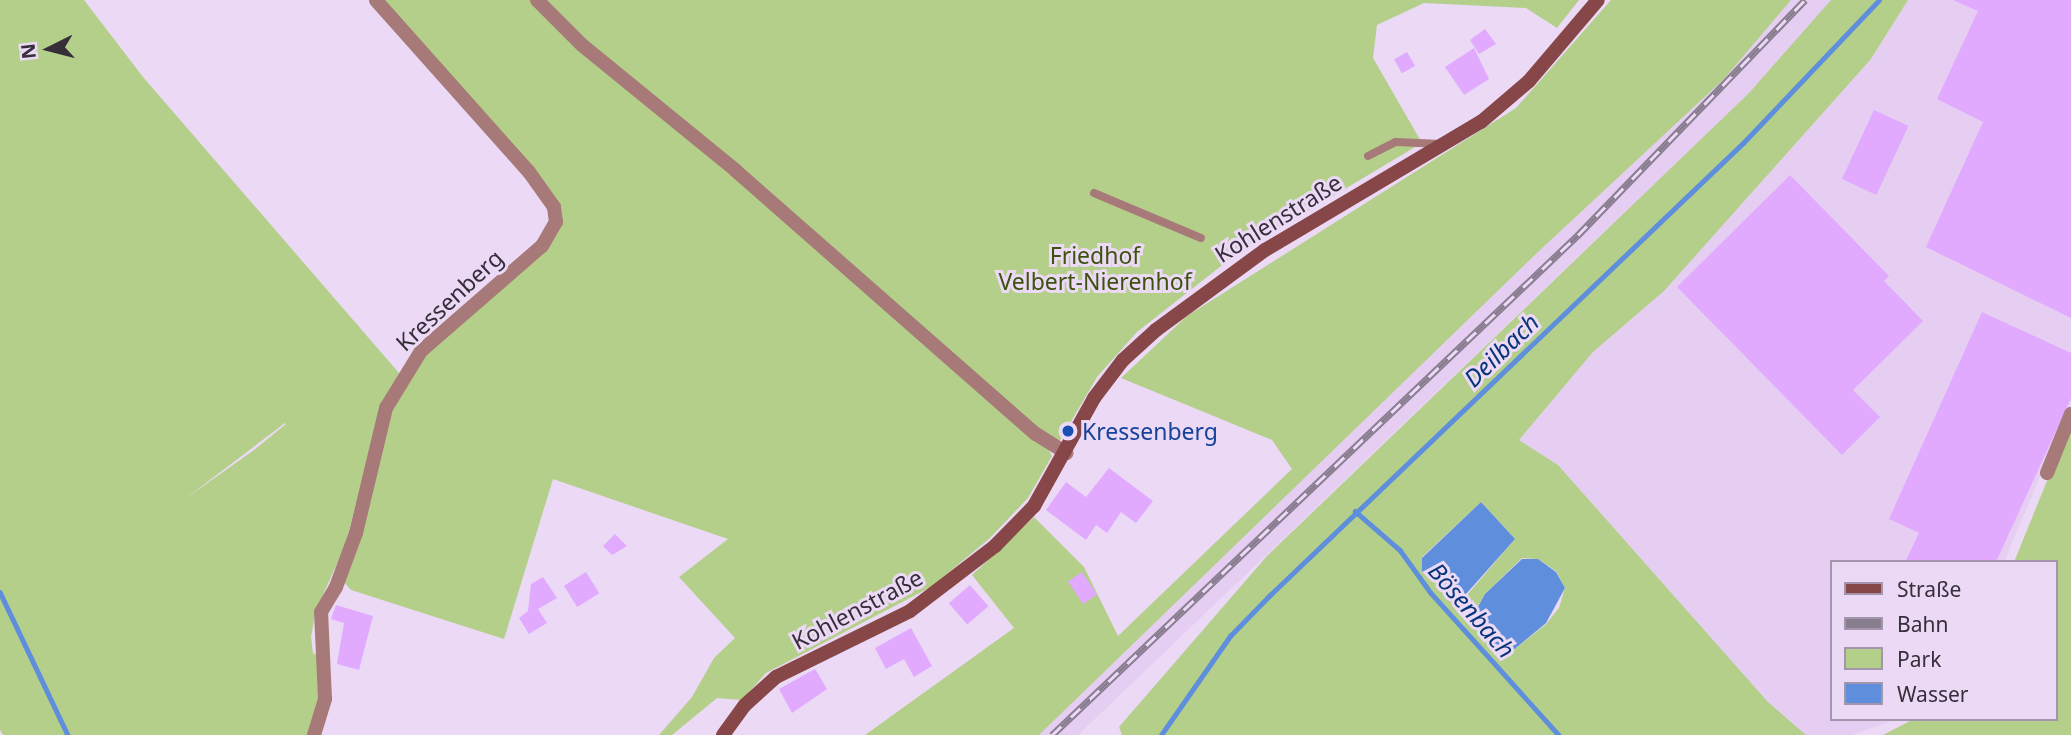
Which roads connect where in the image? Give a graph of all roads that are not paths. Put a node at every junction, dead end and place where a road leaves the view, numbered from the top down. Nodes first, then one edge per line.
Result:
1 (376, 0) edge
2 (537, 0) edge
3 (1598, 0) edge
4 (1444, 144) junction
5 (1368, 156) dead end
6 (1094, 193) dead end
7 (1201, 238) dead end
8 (2071, 414) edge
9 (1066, 453) junction
10 (2047, 473) dead end
11 (314, 735) edge
12 (723, 735) edge

1 - 11 street, Kressenberg
2 - 9 street
3 - 4 main road, Kohlenstraße
4 - 5 lane
4 - 9 main road, Kohlenstraße
6 - 7 lane
8 - 10 street
9 - 12 main road, Kohlenstraße

